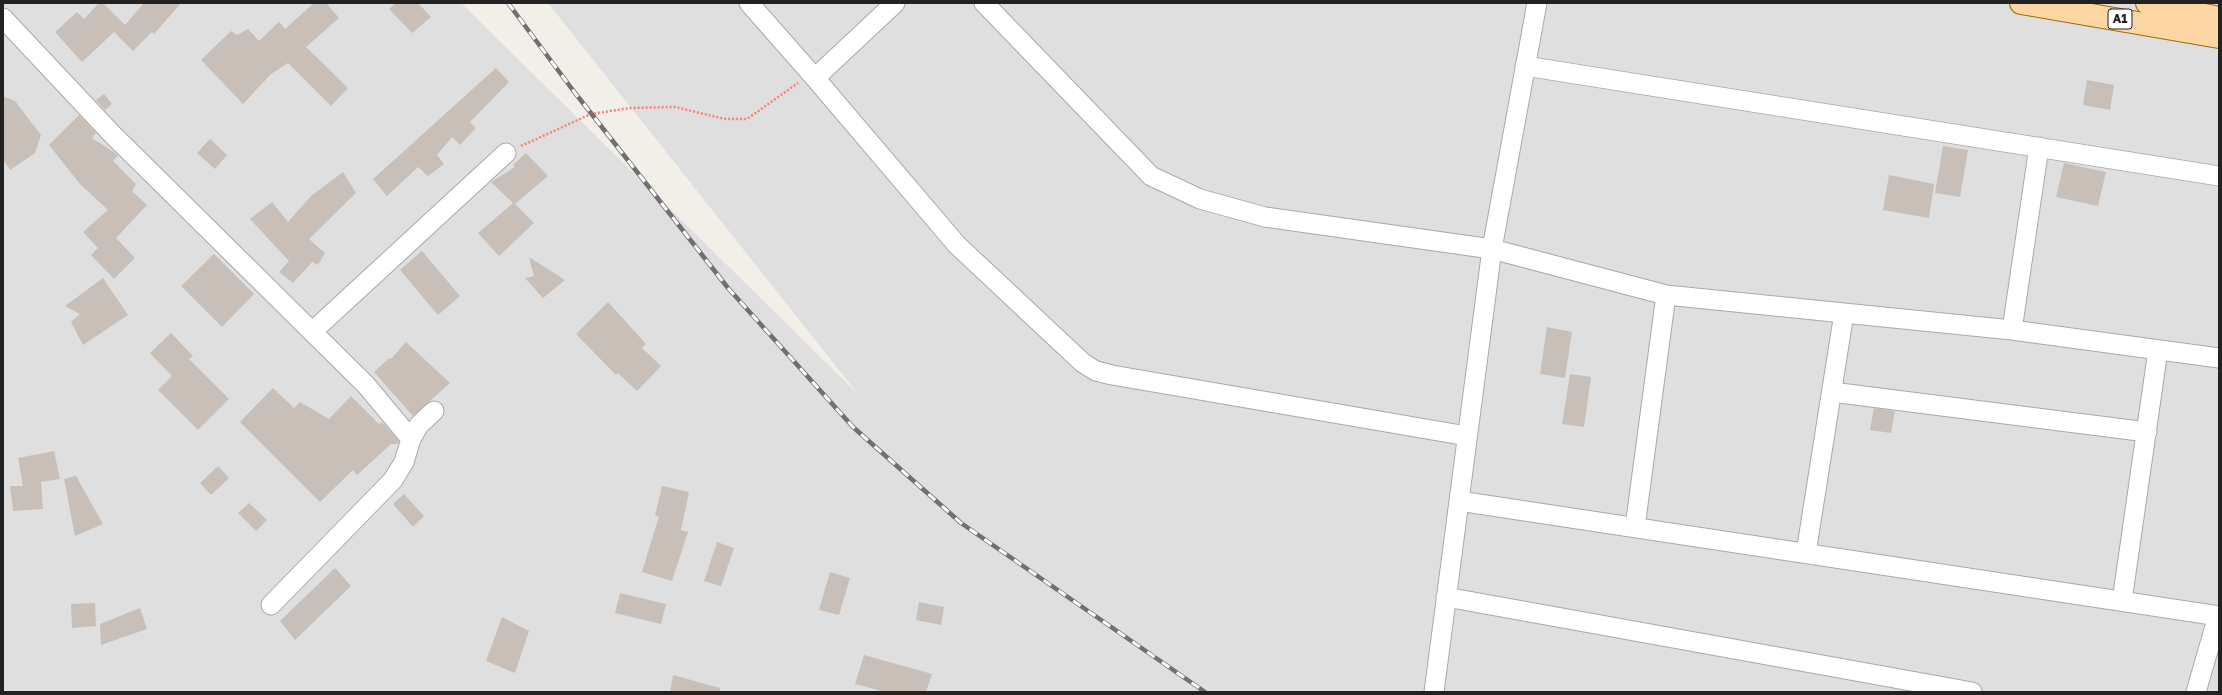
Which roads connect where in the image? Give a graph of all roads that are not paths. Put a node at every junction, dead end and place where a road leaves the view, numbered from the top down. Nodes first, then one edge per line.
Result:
1 (749, 3) edge
2 (895, 3) edge
3 (984, 3) edge
4 (1537, 3) edge
5 (2021, 3) edge
6 (2147, 3) edge
7 (3, 18) edge
8 (2219, 18) edge
9 (2219, 37) edge
10 (1526, 66) junction
11 (815, 78) junction
12 (2039, 147) junction
13 (506, 153) road end
14 (2219, 176) edge
15 (1492, 249) junction
16 (1666, 294) junction
17 (1844, 313) junction
18 (2012, 330) junction
19 (313, 331) junction
20 (2158, 350) junction
21 (2219, 358) edge
22 (1832, 392) junction
23 (434, 411) dead end
24 (2147, 432) junction
25 (1467, 436) junction
26 (411, 439) junction
27 (1459, 501) junction
28 (1635, 527) junction
29 (1806, 553) junction
30 (1446, 597) junction
31 (2122, 601) junction
32 (272, 605) dead end
33 (2218, 616) edge
34 (1434, 692) edge
35 (1972, 692) edge
36 (2196, 692) edge

1 - 11 street
2 - 11 street
3 - 15 street
4 - 10 street
5 - 9 main road, A1
6 - 8 main road, A1
7 - 19 street
10 - 12 street
10 - 15 street
11 - 25 street
12 - 14 street
12 - 18 street
13 - 19 street
15 - 16 street
15 - 25 street
16 - 17 street
16 - 28 street
17 - 18 street
17 - 22 street
18 - 20 street
19 - 26 street
20 - 21 street
20 - 24 street
22 - 24 street
22 - 29 street
23 - 26 street
24 - 31 street
25 - 27 street
26 - 32 street
27 - 28 street
27 - 30 street
28 - 29 street
29 - 31 street
30 - 34 street
30 - 35 street
31 - 33 street
33 - 36 street

